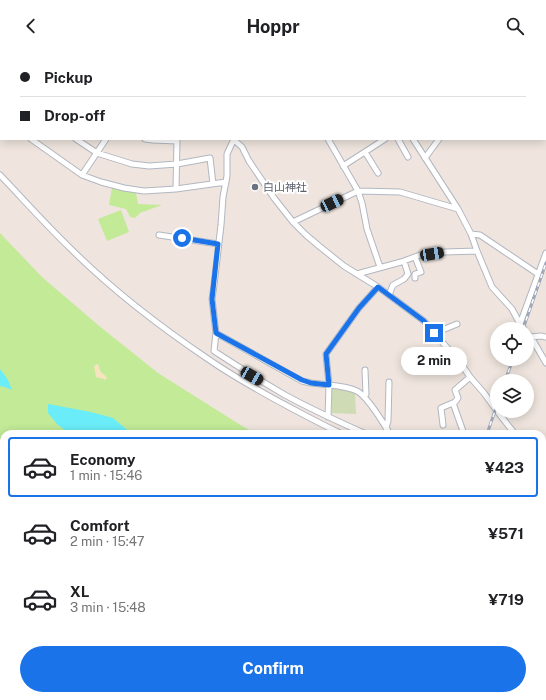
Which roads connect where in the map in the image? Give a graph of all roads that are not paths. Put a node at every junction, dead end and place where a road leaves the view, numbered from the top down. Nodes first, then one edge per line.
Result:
1 (32, 140) edge
2 (78, 140) edge
3 (105, 140) edge
4 (153, 140) edge
5 (177, 140) edge
6 (234, 140) edge
7 (235, 140) edge
8 (329, 140) edge
9 (383, 140) edge
10 (399, 140) edge
11 (414, 140) edge
12 (438, 140) edge
13 (365, 152) junction
14 (97, 153) junction
15 (408, 157) dead end
16 (425, 158) junction
17 (177, 164) junction
18 (343, 166) junction
19 (378, 173) dead end
20 (0, 175) edge
21 (82, 175) junction
22 (226, 182) junction
23 (213, 184) junction
24 (176, 189) junction
25 (358, 191) junction
26 (458, 209) junction
27 (293, 222) junction
28 (471, 234) junction
29 (159, 235) dead end
30 (218, 244) junction
31 (476, 251) junction
32 (546, 253) edge
33 (415, 257) junction
34 (404, 261) junction
35 (380, 267) junction
36 (357, 274) junction
37 (538, 274) junction
38 (415, 278) dead end
39 (378, 287) junction
40 (388, 294) junction
41 (519, 322) edge
42 (521, 322) edge
43 (457, 324) dead end
44 (216, 333) junction
45 (434, 333) junction
46 (534, 335) edge
47 (546, 337) edge
48 (534, 343) edge
49 (546, 363) edge
50 (365, 370) dead end
51 (470, 377) junction
52 (388, 382) dead end
53 (329, 385) junction
54 (364, 397) junction
55 (490, 401) edge
56 (453, 403) junction
57 (328, 417) junction
58 (502, 418) edge
59 (443, 425) dead end
60 (386, 428) joint
61 (333, 430) edge
62 (357, 430) edge
63 (463, 430) edge
64 (512, 430) edge

1 - 21 street
2 - 14 street
3 - 14 street
4 - 5 street
5 - 17 street
6 - 22 street
7 - 27 street
8 - 18 street
9 - 13 street
10 - 15 street
11 - 16 street
12 - 16 street
13 - 18 street
13 - 19 street
14 - 17 street
14 - 21 street
16 - 26 street
17 - 23 street
17 - 24 street
18 - 25 street
20 - 61 street
21 - 24 street
22 - 23 street
22 - 30 street
23 - 24 street
25 - 26 street
25 - 27 street
25 - 35 street
26 - 28 street
27 - 36 street
28 - 31 street
28 - 37 street
29 - 30 street
30 - 44 street
31 - 33 street
31 - 41 street
32 - 37 street
33 - 34 street
33 - 38 street
34 - 35 street
34 - 40 street
35 - 36 street
36 - 39 street
37 - 42 street
39 - 40 street
39 - 53 street
40 - 45 street
43 - 45 street
44 - 53 street
44 - 57 street
45 - 51 street
46 - 47 street
48 - 49 street
50 - 54 street
51 - 55 street
51 - 56 street
52 - 60 street
53 - 54 street
53 - 57 street
54 - 60 street
56 - 59 street
56 - 63 street
57 - 62 street
58 - 64 street

